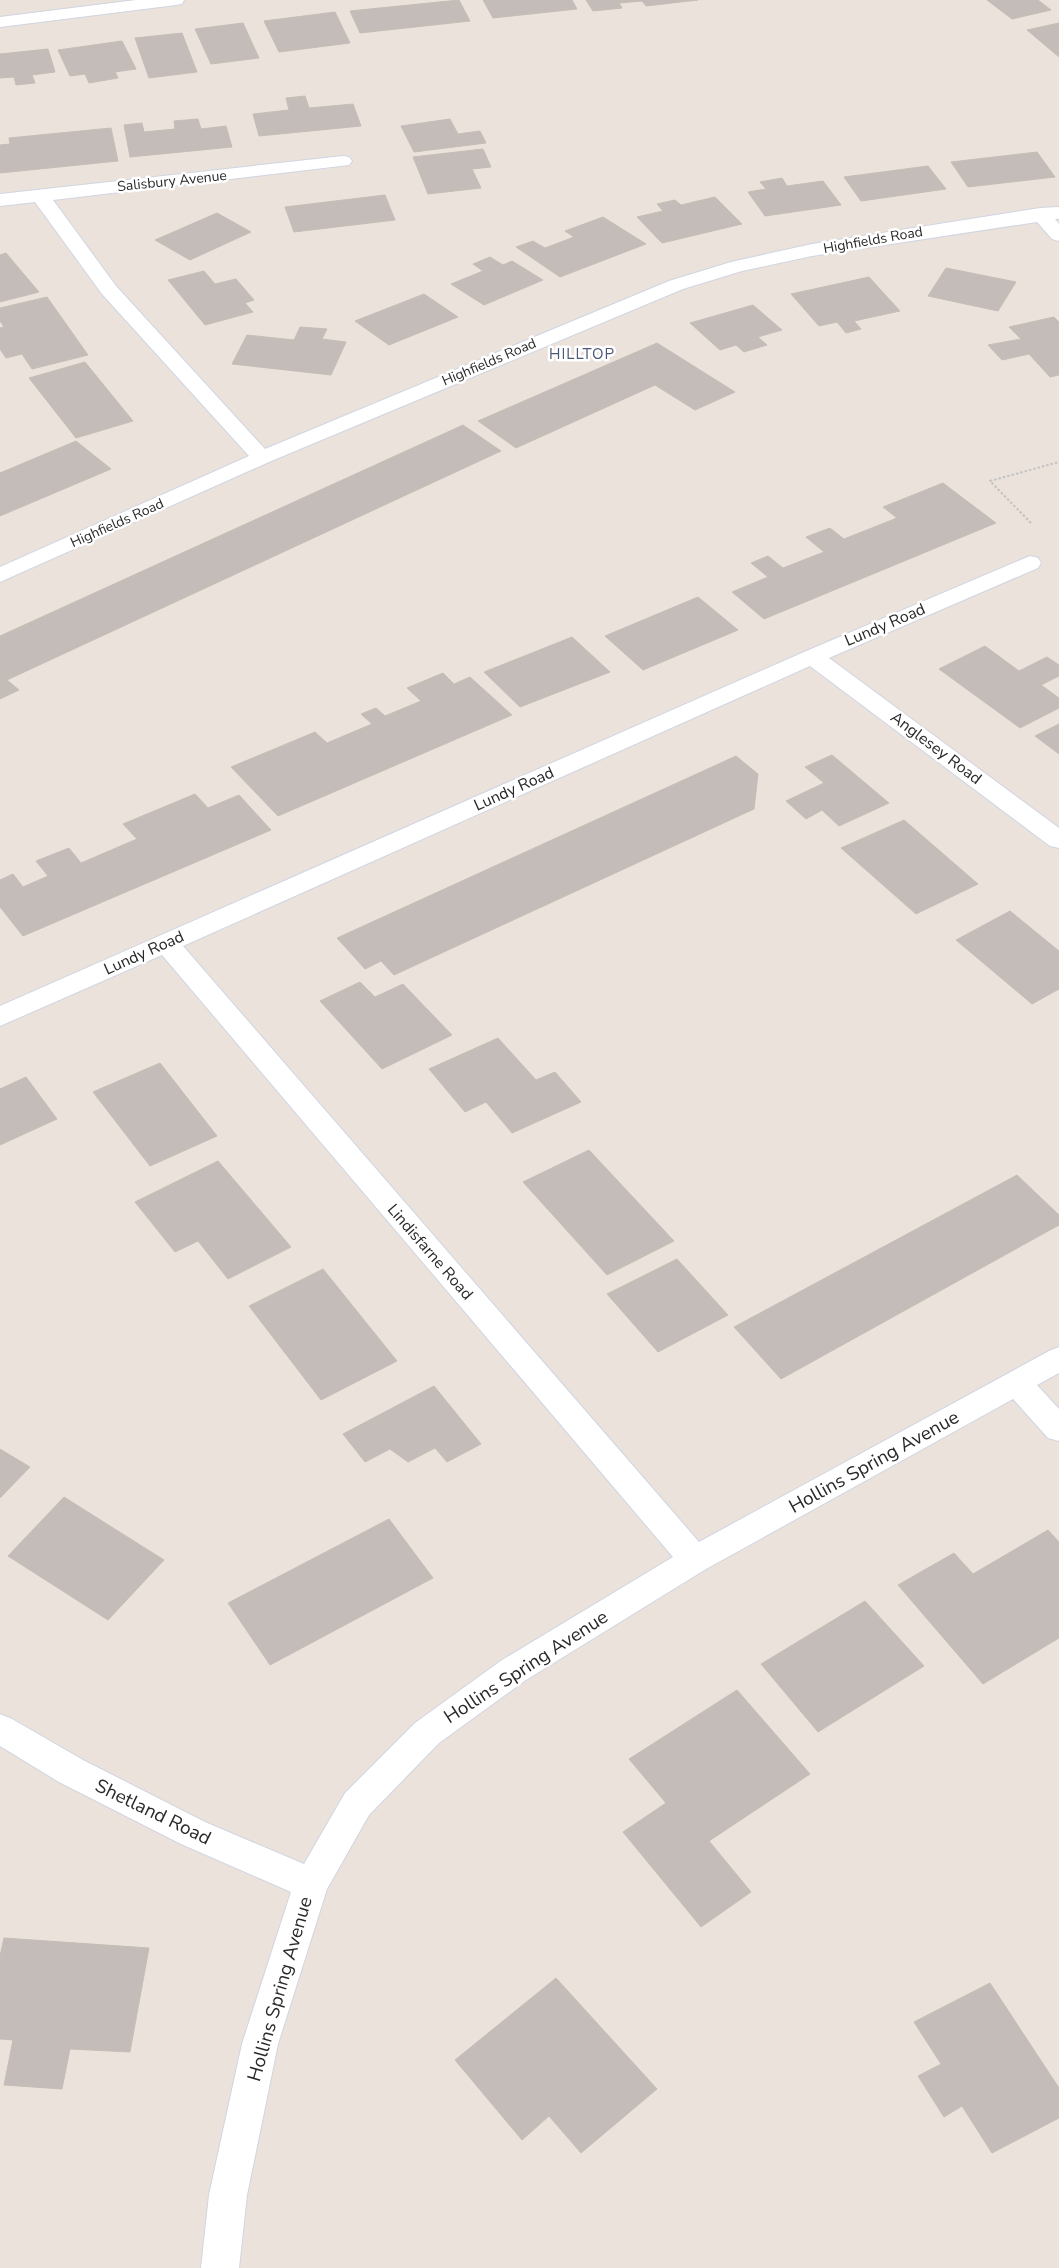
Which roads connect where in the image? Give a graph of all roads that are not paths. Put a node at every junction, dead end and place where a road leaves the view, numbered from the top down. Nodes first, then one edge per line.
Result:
1 (176, 0) edge
2 (0, 22) edge
3 (343, 161) dead end
4 (40, 195) junction
5 (0, 200) edge
6 (1050, 214) edge
7 (1059, 235) edge
8 (262, 458) junction
9 (1030, 563) road end
10 (0, 576) edge
11 (812, 657) junction
12 (1059, 840) edge
13 (166, 943) junction
14 (0, 1017) edge
15 (1059, 1359) edge
16 (1017, 1383) junction
17 (1059, 1429) edge
18 (695, 1560) junction
19 (0, 1729) edge
20 (311, 1884) junction
21 (220, 2268) edge

1 - 2 street
3 - 4 street, Salisbury Avenue
4 - 5 street, Salisbury Avenue
4 - 8 street
6 - 7 street
6 - 8 street, Highfields Road
8 - 10 street, Highfields Road
9 - 11 street, Lundy Road
11 - 12 street, Anglesey Road
11 - 13 street, Lundy Road
13 - 14 street, Lundy Road
13 - 18 street, Lindisfarne Road
15 - 16 street, Hollins Spring Avenue
16 - 17 street
16 - 18 street, Hollins Spring Avenue
18 - 20 street, Hollins Spring Avenue
19 - 20 street, Shetland Road
20 - 21 street, Hollins Spring Avenue

